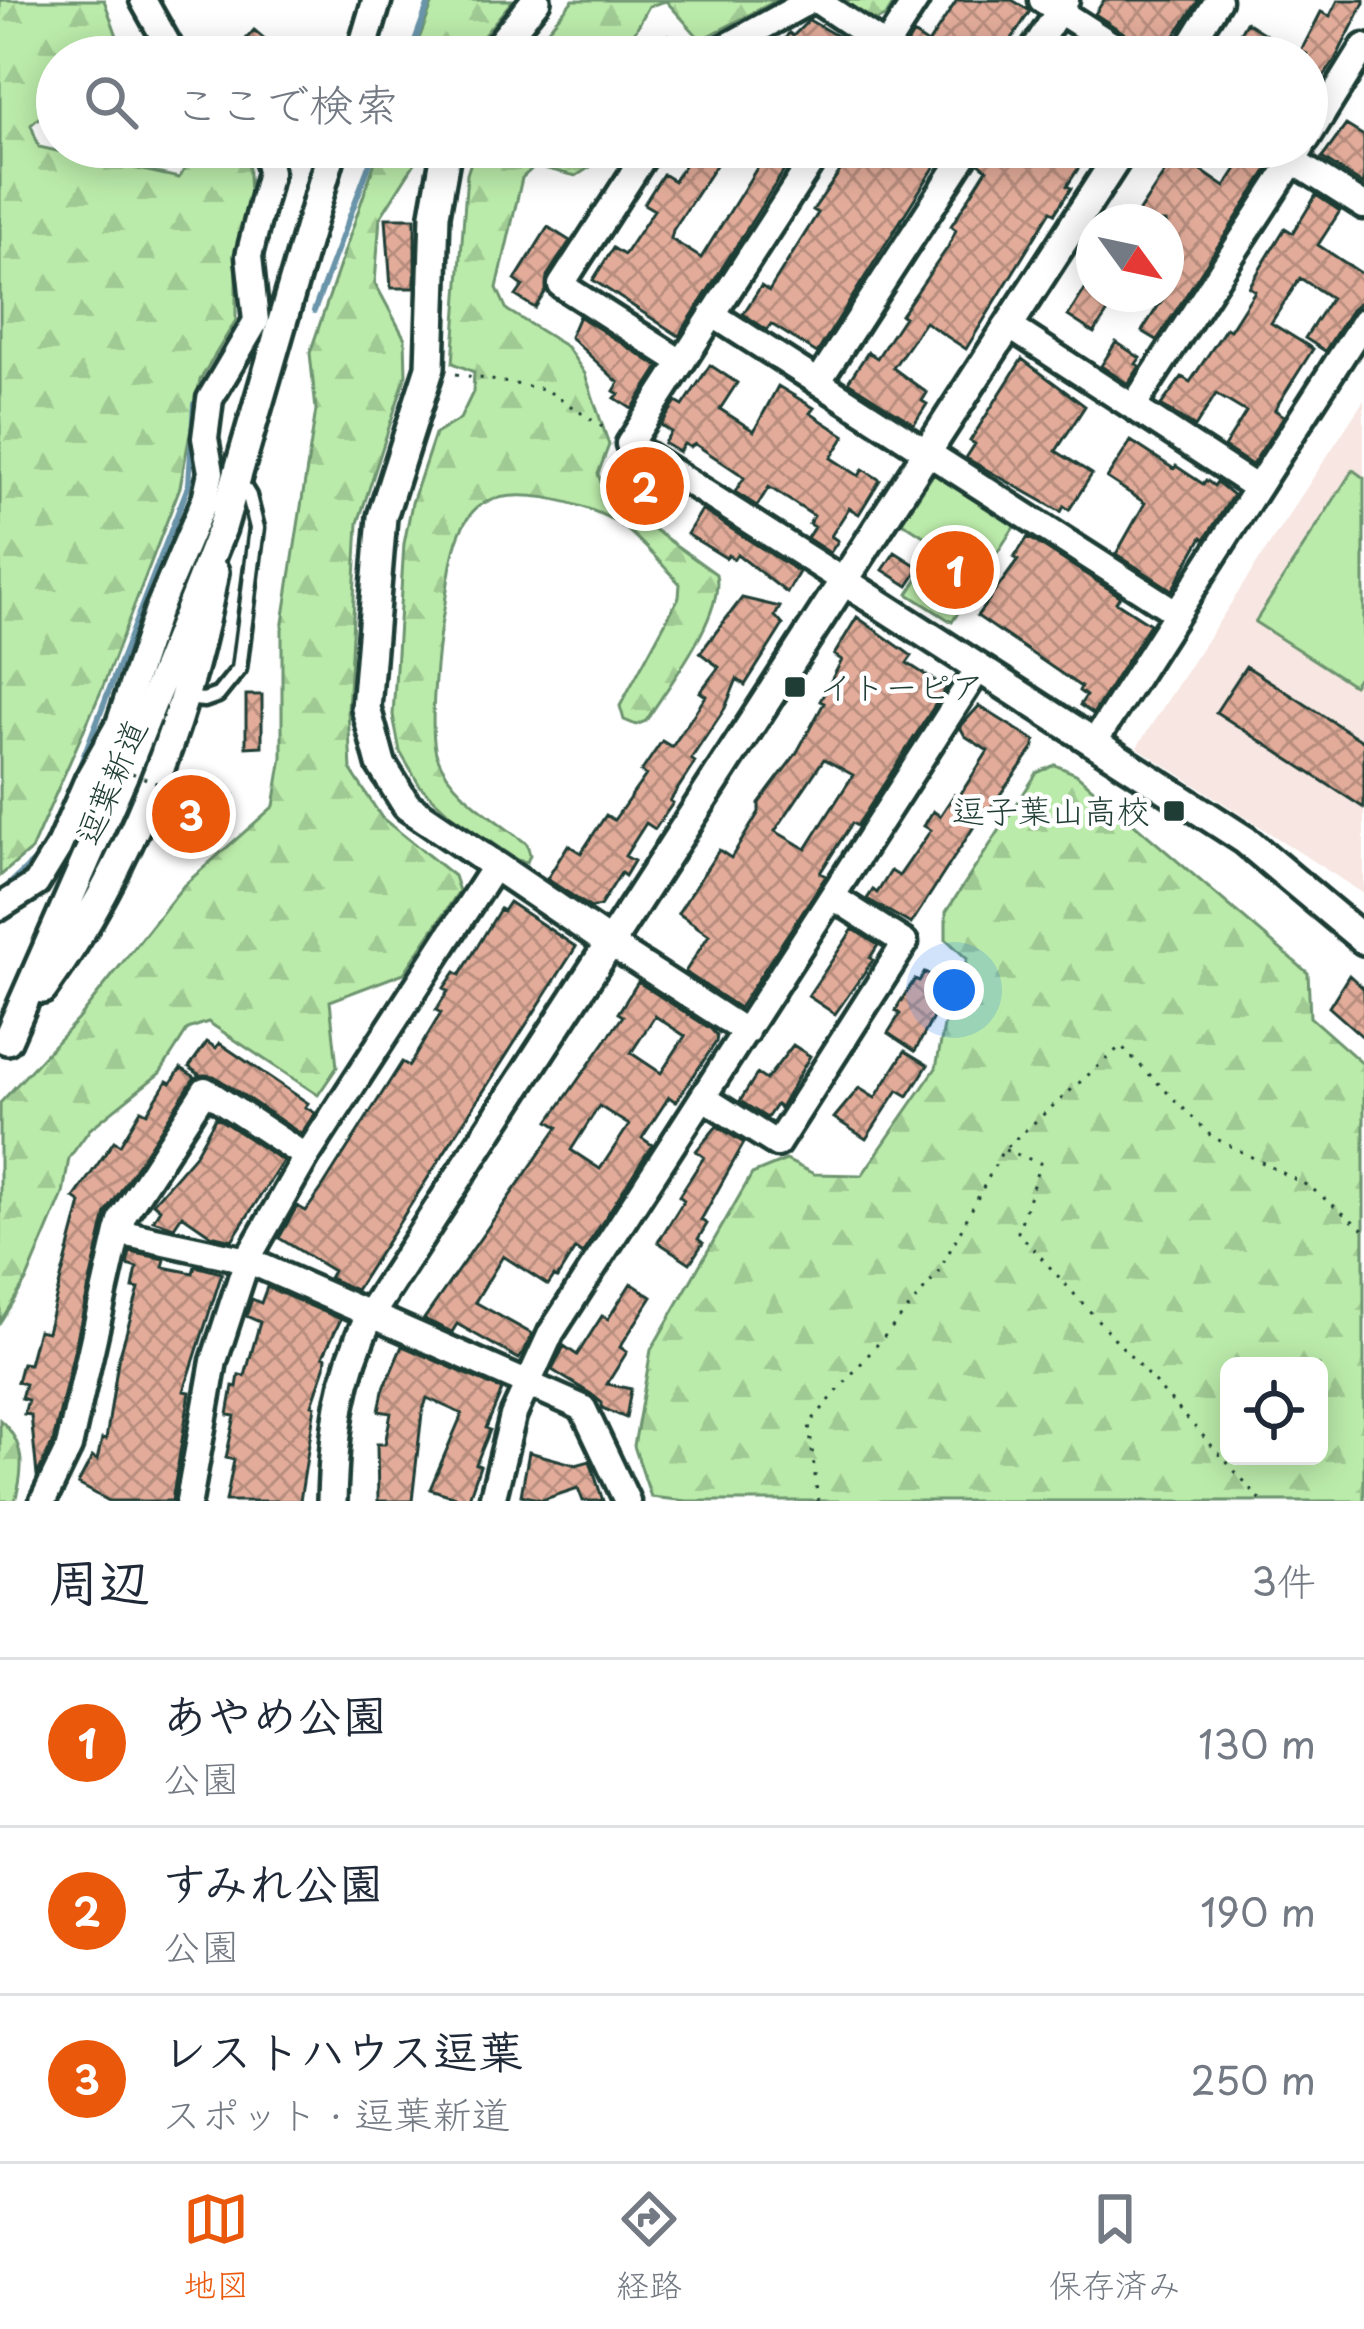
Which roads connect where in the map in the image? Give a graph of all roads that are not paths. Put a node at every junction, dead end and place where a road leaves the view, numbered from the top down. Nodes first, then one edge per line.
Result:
1 (143, 0) edge
2 (377, 0) edge
3 (536, 0) edge
4 (813, 0) edge
5 (916, 0) edge
6 (1218, 0) edge
7 (1056, 4) edge
8 (164, 36) edge
9 (366, 36) edge
10 (507, 36) edge
11 (746, 36) edge
12 (861, 36) edge
13 (892, 36) edge
14 (1040, 36) edge
15 (1101, 36) edge
16 (1196, 36) edge
17 (1364, 47) edge
18 (1328, 105) edge
19 (269, 168) edge
20 (327, 168) edge
21 (443, 168) edge
22 (636, 168) edge
23 (807, 168) edge
24 (956, 168) edge
25 (1111, 168) edge
26 (1279, 168) edge
27 (1311, 168) edge
28 (1364, 206) edge
29 (712, 314) junction
30 (1364, 321) edge
31 (1009, 326) junction
32 (681, 362) junction
33 (818, 382) junction
34 (1133, 407) junction
35 (928, 453) junction
36 (238, 477) junction
37 (1257, 488) junction
38 (222, 528) junction
39 (844, 581) junction
40 (1177, 613) junction
41 (980, 668) junction
42 (184, 698) junction
43 (1095, 741) junction
44 (494, 867) junction
45 (832, 897) junction
46 (0, 907) edge
47 (1364, 940) edge
48 (609, 943) junction
49 (746, 1032) junction
50 (3, 1046) edge
51 (704, 1098) junction
52 (306, 1157) junction
53 (118, 1232) junction
54 (248, 1260) junction
55 (371, 1313) junction
56 (526, 1382) junction
57 (43, 1501) edge
58 (189, 1501) edge
59 (332, 1501) edge
60 (492, 1501) edge
61 (627, 1501) edge

1 - 8 street
2 - 9 street
3 - 10 street
4 - 11 street
4 - 12 street
5 - 13 street
6 - 16 street
7 - 14 street
7 - 15 street
17 - 18 street
19 - 46 street
20 - 36 street, 逗葉新道
21 - 44 street
22 - 32 street
23 - 29 street
24 - 33 street
25 - 31 street
26 - 34 street
27 - 28 street
29 - 32 street
29 - 33 street
30 - 37 street
31 - 34 street
31 - 35 street
32 - 39 street
33 - 35 street
34 - 37 street
35 - 39 street
35 - 40 street
36 - 38 street, 逗葉新道
36 - 42 lane
37 - 40 street
38 - 42 street, 逗葉新道
38 - 50 street, 逗葉新道
39 - 41 street
39 - 48 street
40 - 43 street
41 - 43 street
41 - 45 street
42 - 50 street, 逗葉新道
43 - 47 street
44 - 48 street
44 - 52 street
45 - 49 street
45 - 51 street
48 - 49 street
48 - 55 street
49 - 51 street
51 - 56 street
52 - 53 street
52 - 54 street
53 - 54 street
53 - 57 street
54 - 55 street
54 - 58 street
55 - 56 street
55 - 59 street
56 - 60 street
56 - 61 street

